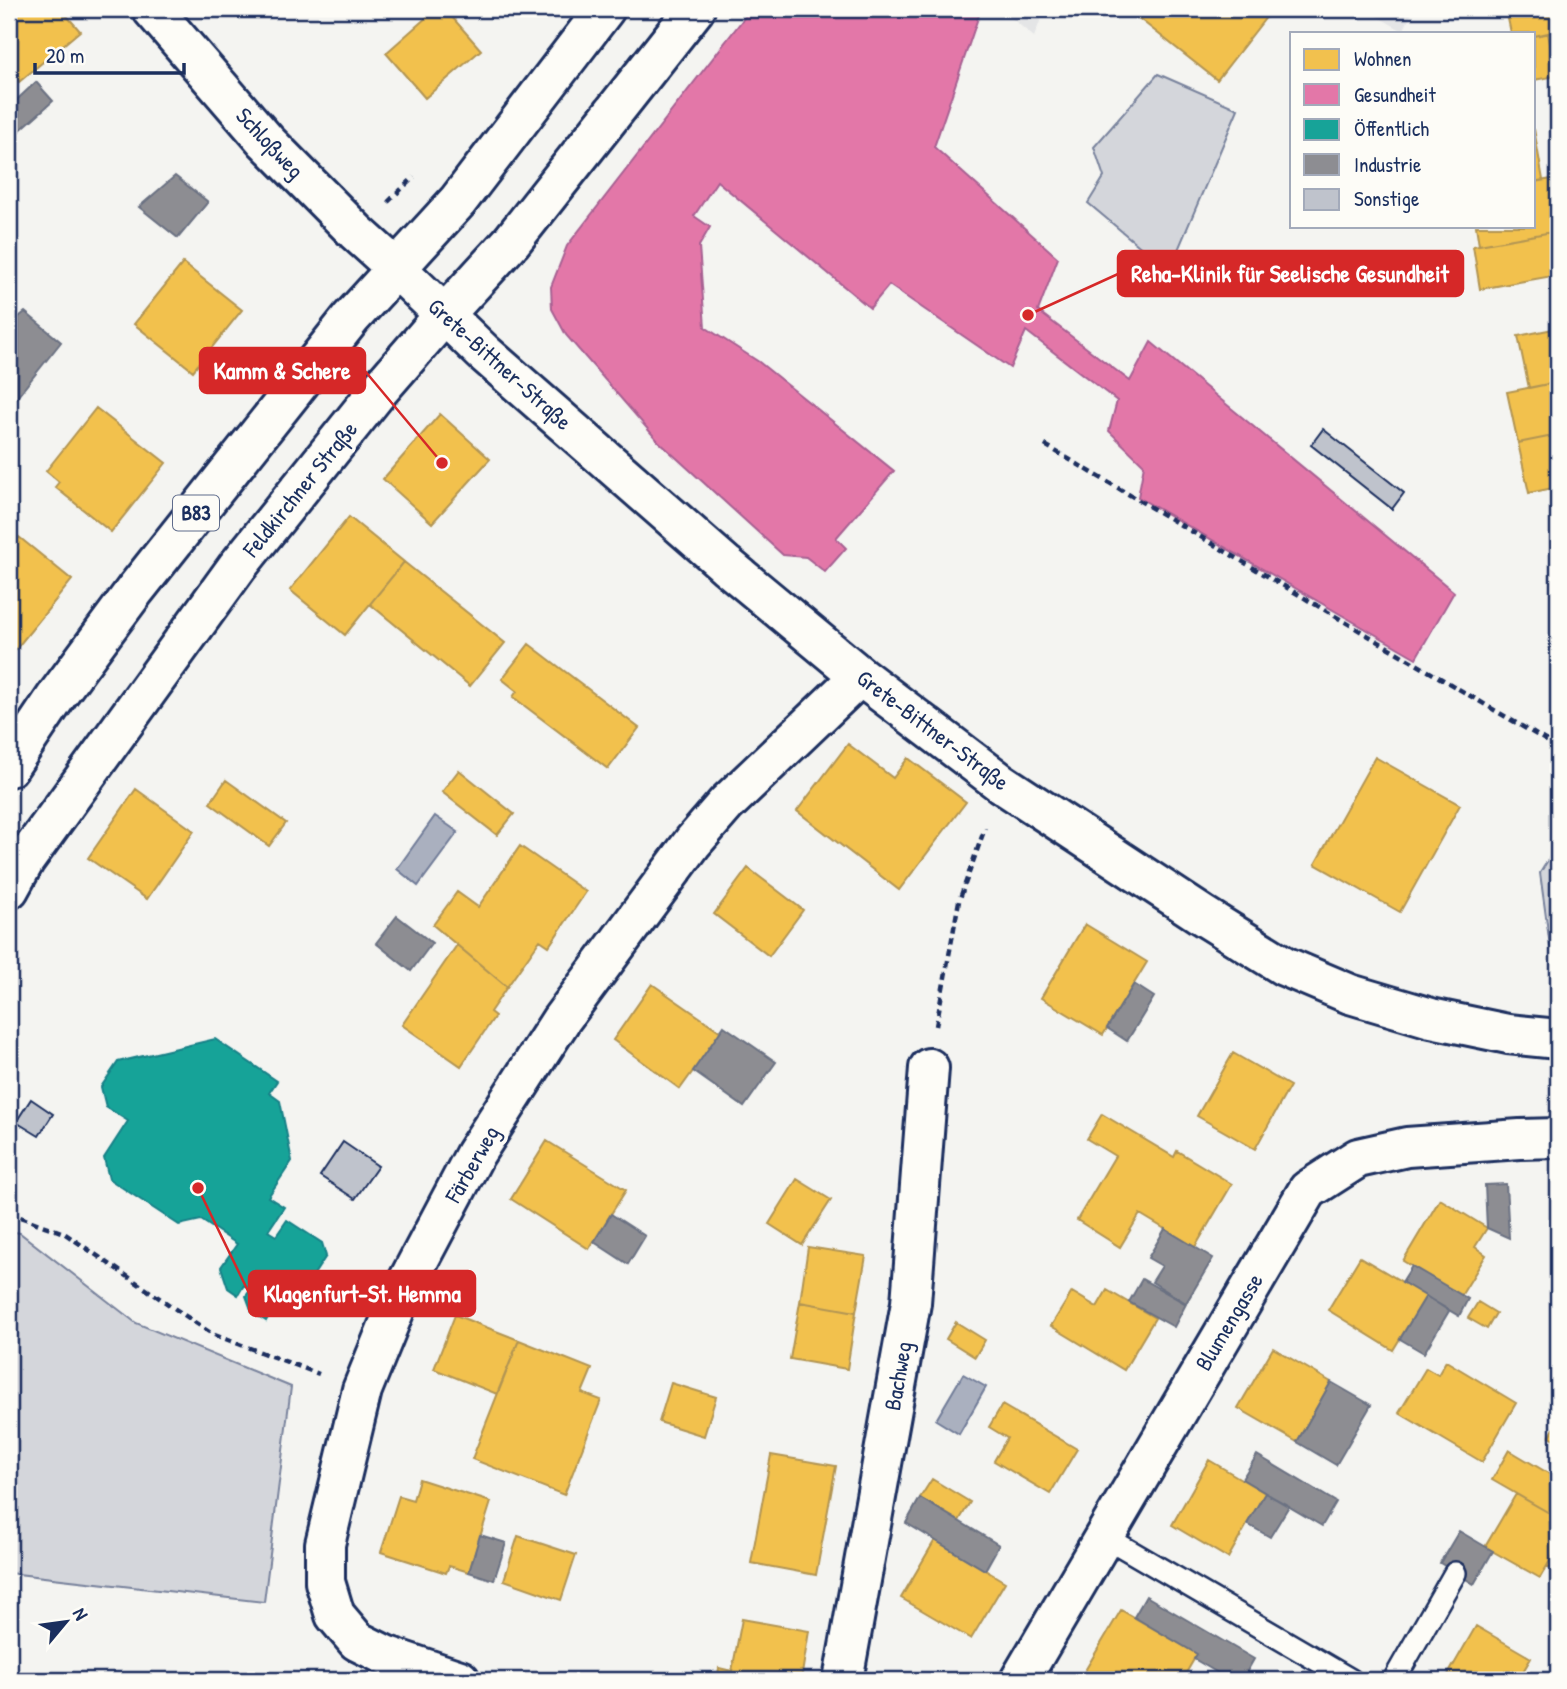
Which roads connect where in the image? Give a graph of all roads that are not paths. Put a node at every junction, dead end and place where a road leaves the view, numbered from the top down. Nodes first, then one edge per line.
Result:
1 (152, 9) edge
2 (605, 9) edge
3 (695, 9) edge
4 (397, 269) junction
5 (445, 314) junction
6 (860, 676) junction
7 (9, 768) edge
8 (9, 889) edge
9 (1558, 1039) edge
10 (929, 1068) road end
11 (1558, 1138) edge
12 (1104, 1536) junction
13 (1455, 1573) dead end
14 (460, 1680) edge
15 (843, 1680) edge
16 (1020, 1680) edge
17 (1351, 1680) edge
18 (1394, 1680) edge

1 - 4 street, Schloßweg
2 - 4 street, B83
3 - 5 street, Feldkirchner Straße
4 - 5 street, Grete-Bittner-Straße
4 - 7 street, B83
5 - 6 street, Grete-Bittner-Straße
5 - 8 street, Feldkirchner Straße
6 - 9 street, Grete-Bittner-Straße
6 - 14 street, Färberweg
10 - 15 street, Bachweg
11 - 12 street, Blumengasse
12 - 16 street, Blumengasse
12 - 17 lane
13 - 18 lane

